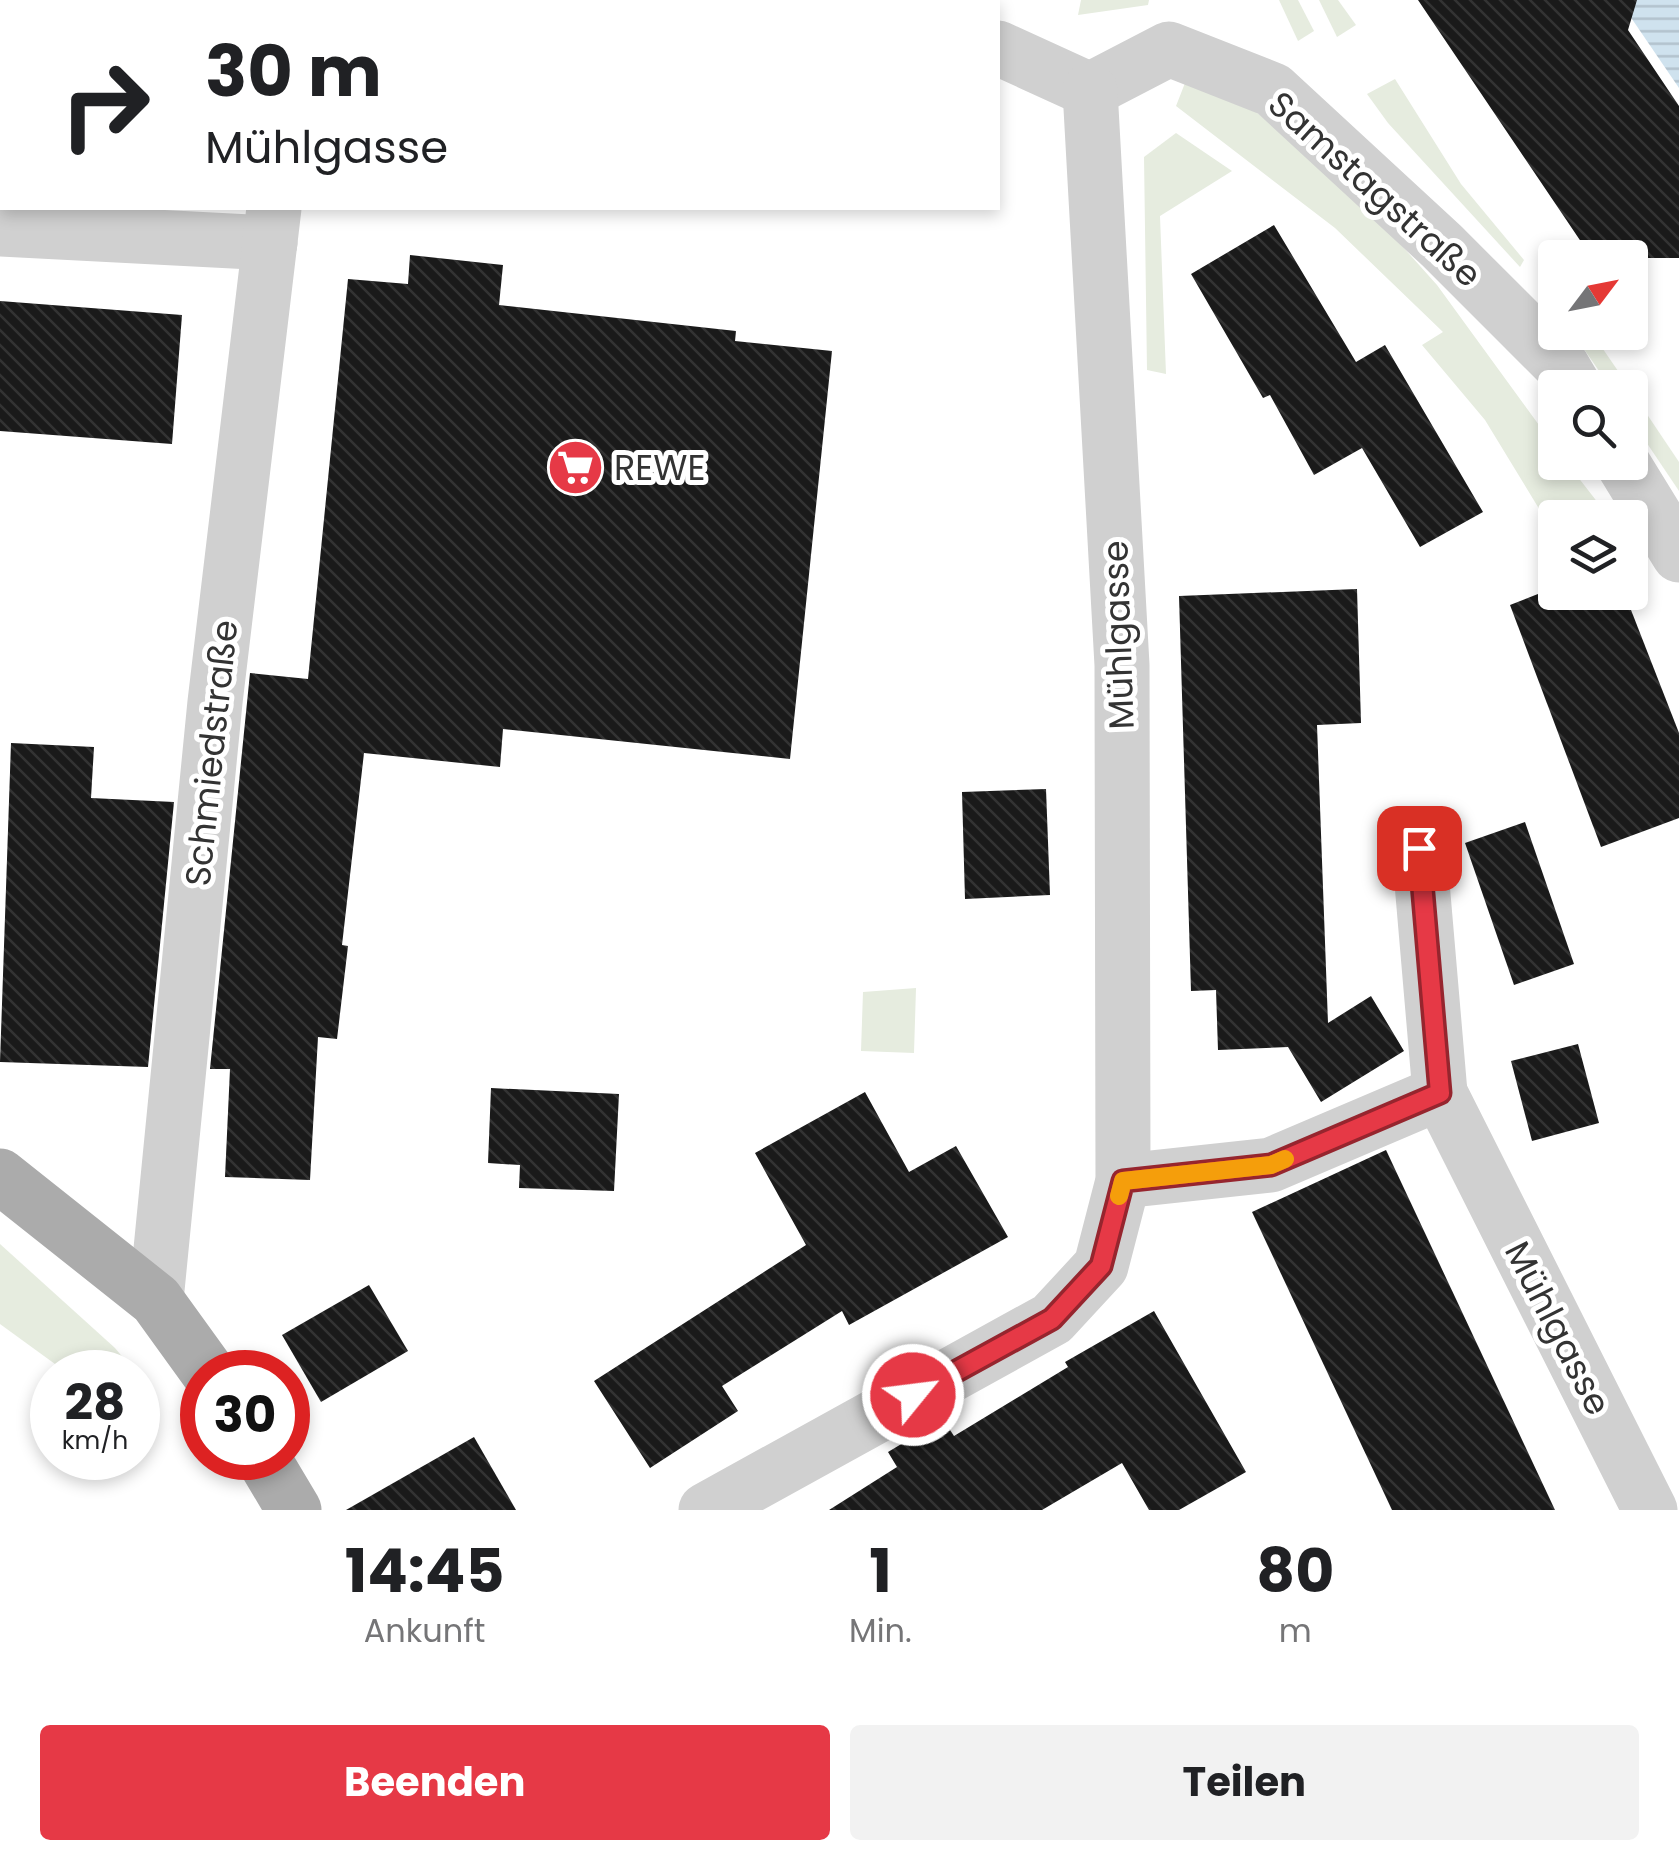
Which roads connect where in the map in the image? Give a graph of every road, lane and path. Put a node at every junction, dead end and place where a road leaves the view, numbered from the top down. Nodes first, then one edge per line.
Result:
1 (1000, 49) edge
2 (1090, 90) junction
3 (272, 225) edge
4 (0, 229) edge
5 (1564, 370) edge
6 (1633, 480) edge
7 (1679, 555) edge
8 (1419, 848) dead end
9 (1440, 1093) junction
10 (0, 1176) edge
11 (1123, 1181) junction
12 (156, 1300) junction
13 (192, 1350) edge
14 (276, 1480) edge
15 (294, 1510) edge
16 (706, 1510) edge
17 (1650, 1510) edge

1 - 2 street
2 - 5 street, Samstagstraße
2 - 11 street, Mühlgasse
3 - 4 street
3 - 12 street, Schmiedstraße
6 - 7 street
8 - 9 street, Mühlgasse
9 - 11 street
9 - 17 street, Mühlgasse
10 - 12 main road
11 - 16 street, Mühlgasse
12 - 13 main road
14 - 15 main road

